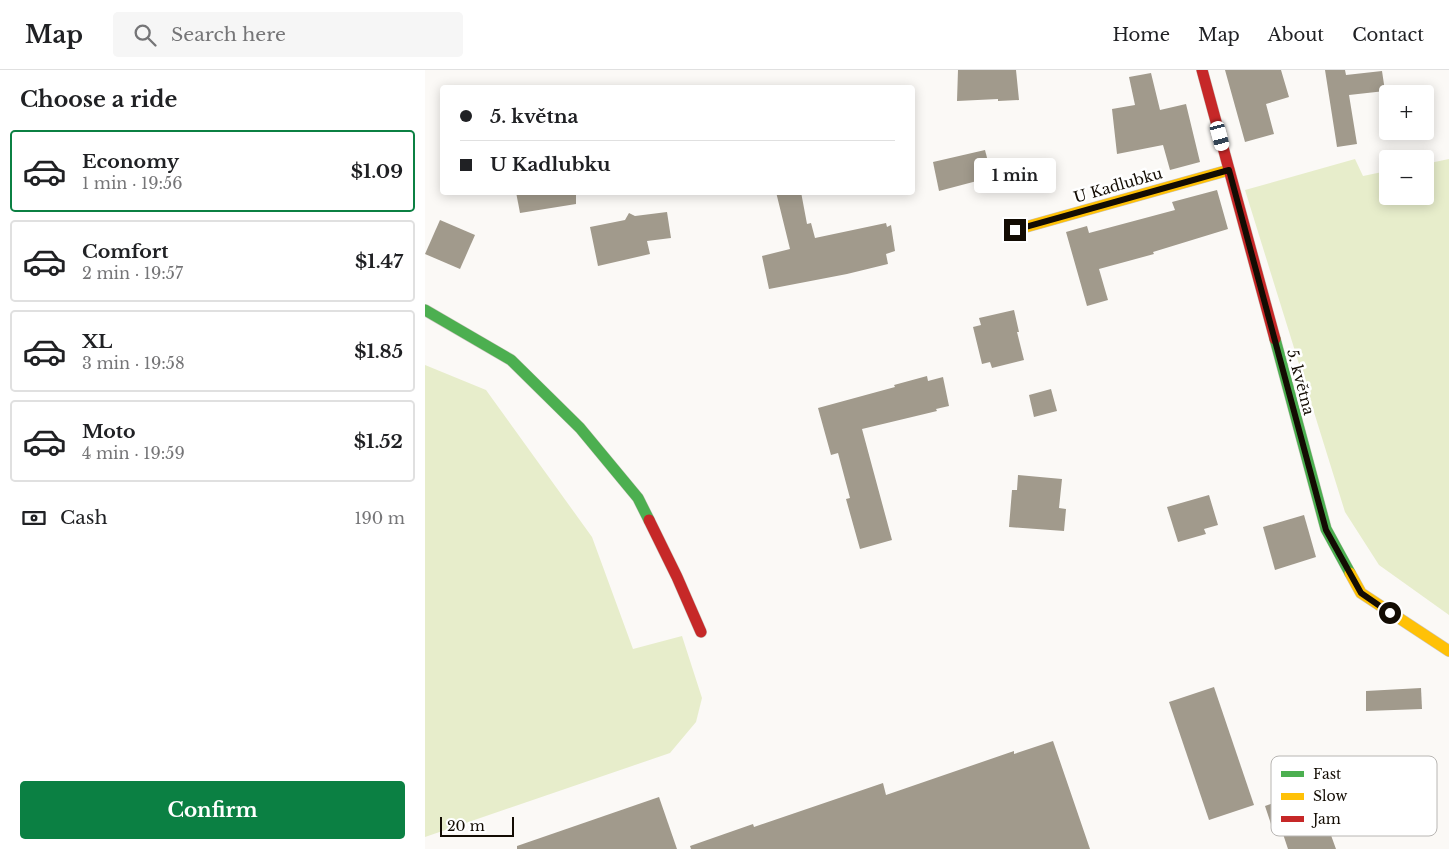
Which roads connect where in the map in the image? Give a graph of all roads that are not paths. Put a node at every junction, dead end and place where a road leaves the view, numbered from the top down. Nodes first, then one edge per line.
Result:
1 (1202, 70) edge
2 (1229, 170) junction
3 (1015, 230) dead end
4 (425, 310) edge
5 (701, 632) dead end
6 (1449, 651) edge

1 - 2 street, 5. května
2 - 3 street, U Kadlubku
2 - 6 street, 5. května
4 - 5 street

